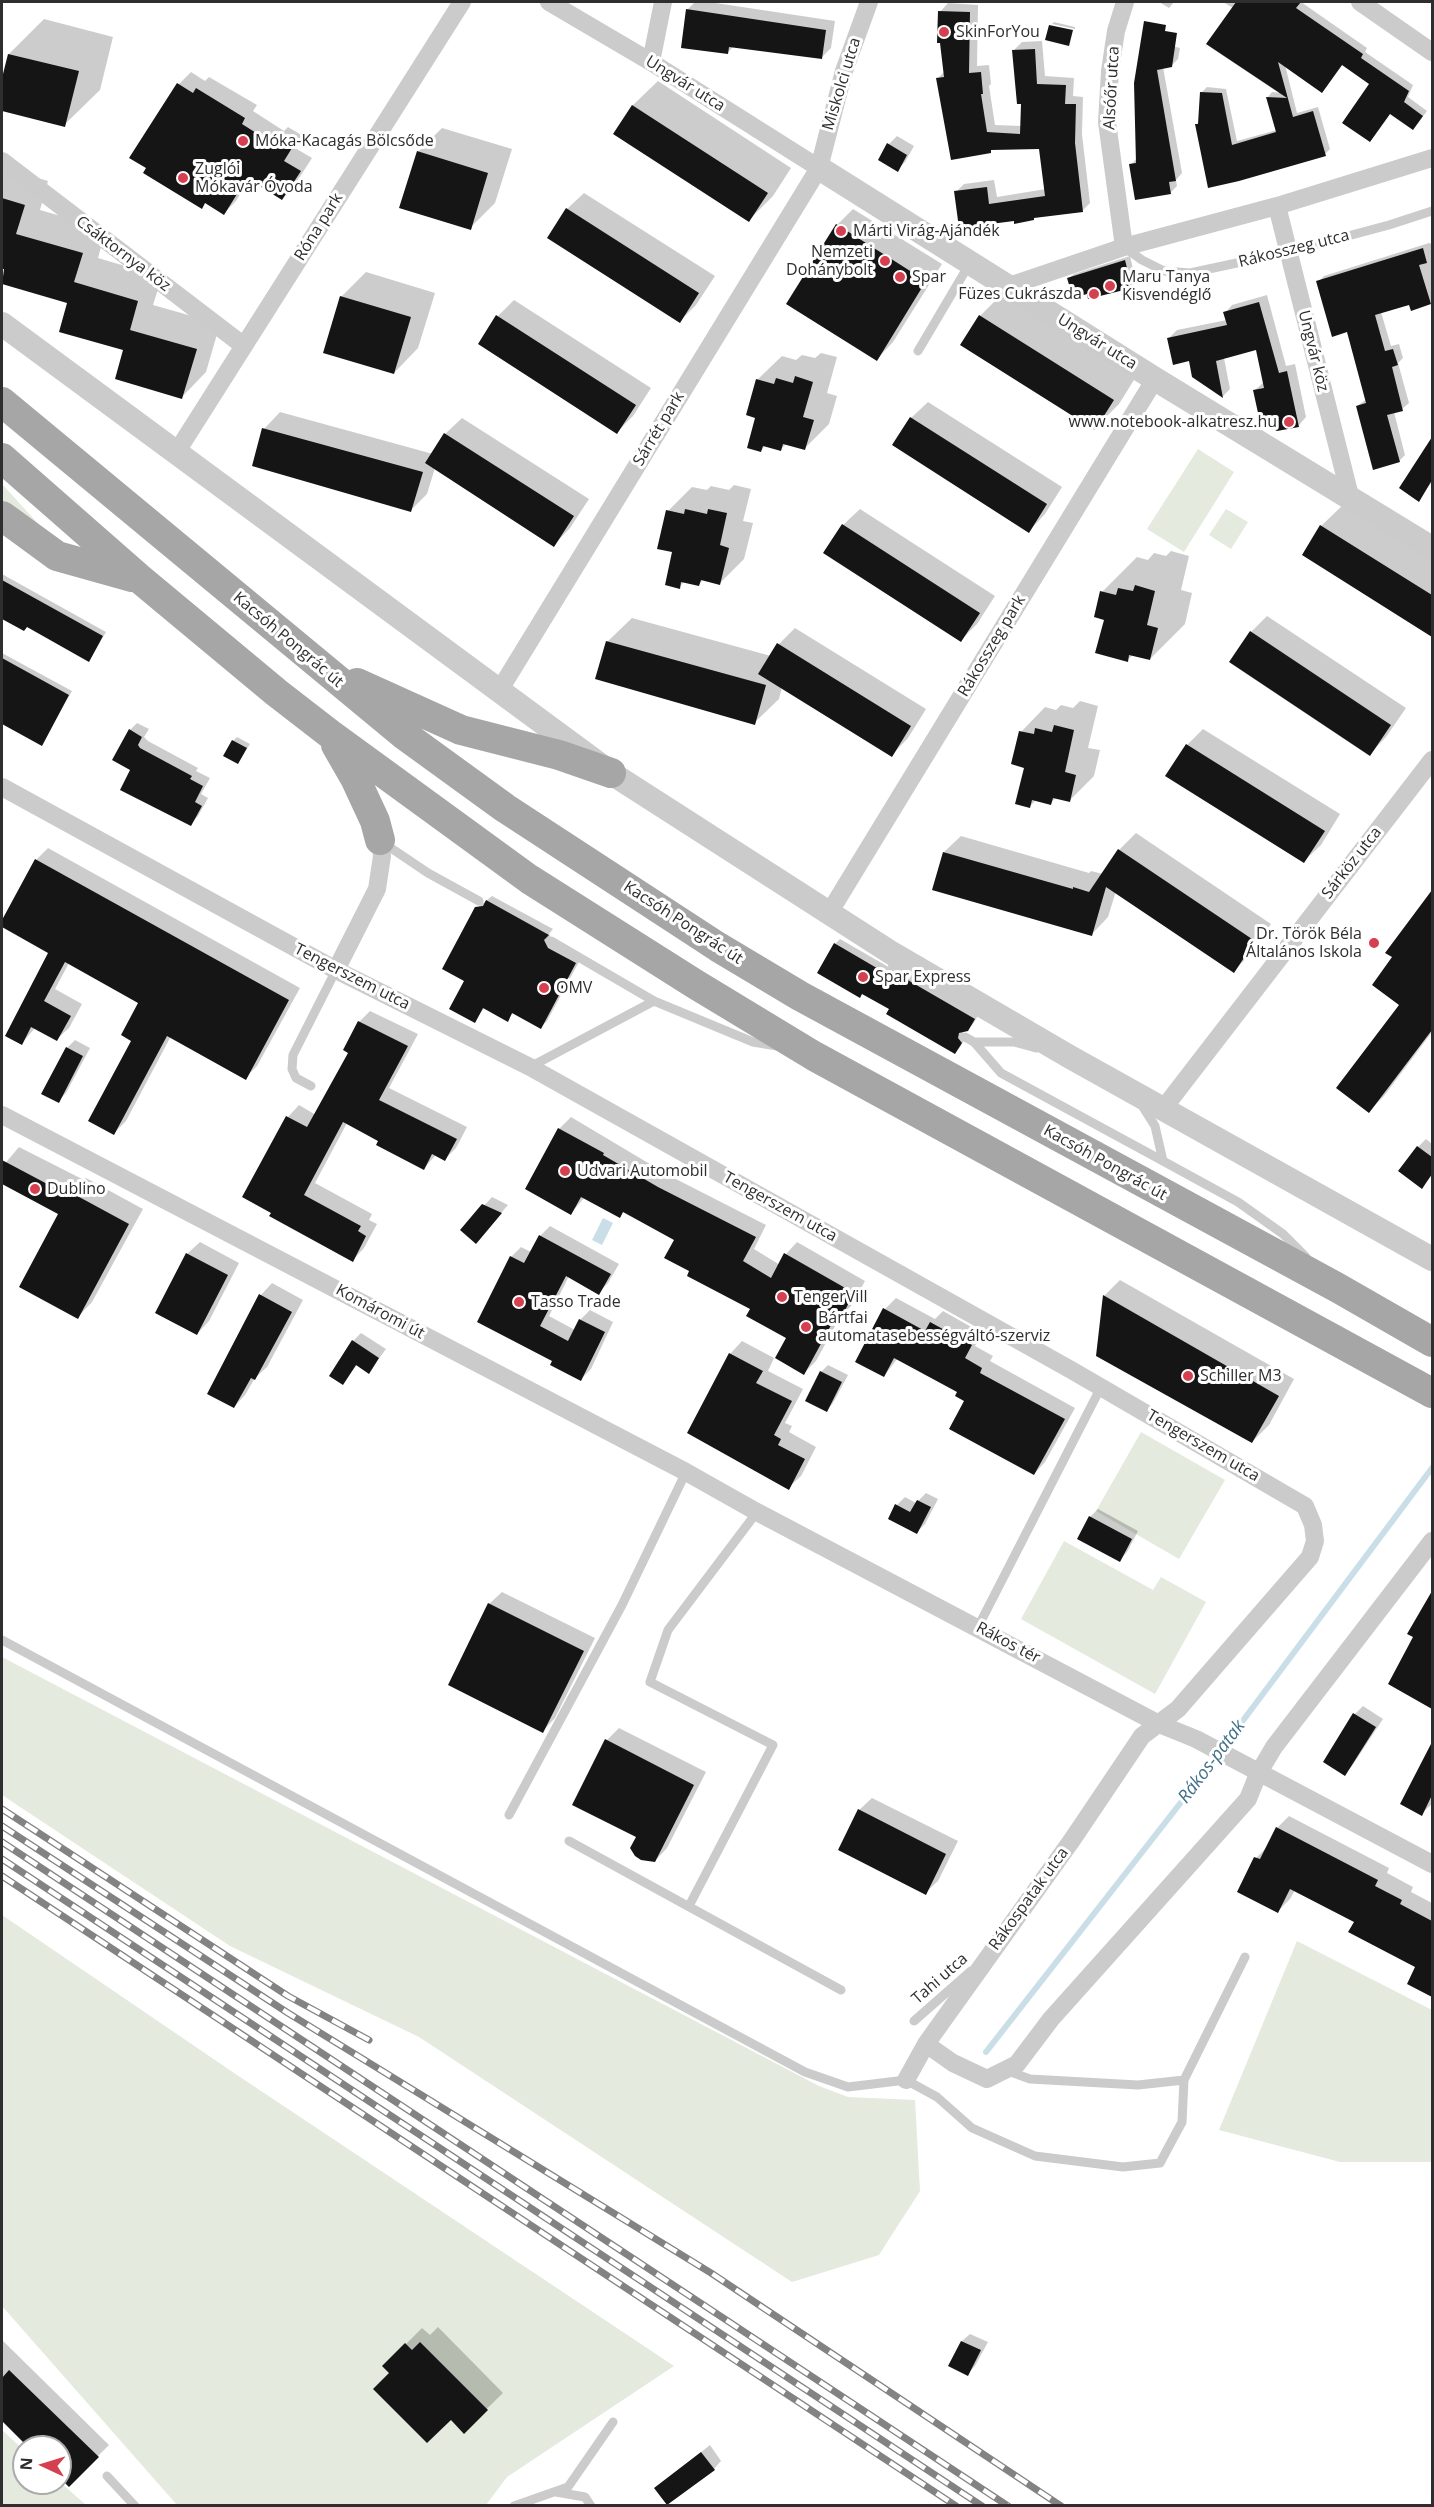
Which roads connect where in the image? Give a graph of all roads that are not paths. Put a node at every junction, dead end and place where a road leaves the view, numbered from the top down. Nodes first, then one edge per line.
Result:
1 (462, 2) edge
2 (549, 2) edge
3 (663, 2) edge
4 (1125, 2) edge
5 (1360, 2) edge
6 (864, 3) edge
7 (1432, 52) edge
8 (651, 62) junction
9 (1432, 158) edge
10 (2, 161) edge
11 (819, 168) junction
12 (1277, 206) junction
13 (1432, 211) edge
14 (1124, 247) junction
15 (1288, 252) junction
16 (970, 262) junction
17 (1009, 286) junction
18 (2, 324) edge
19 (244, 346) junction
20 (918, 351) dead end
21 (1155, 379) junction
22 (2, 402) edge
23 (176, 453) junction
24 (2, 458) edge
25 (1350, 496) junction
26 (2, 516) edge
27 (1432, 548) edge
28 (140, 579) junction
29 (317, 664) junction
30 (499, 691) junction
31 (330, 734) junction
32 (1432, 760) edge
33 (611, 773) junction
34 (2, 787) edge
35 (380, 840) junction
36 (479, 900) dead end
37 (829, 913) junction
38 (551, 941) dead end
39 (890, 952) junction
40 (336, 970) junction
41 (895, 978) dead end
42 (654, 1000) junction
43 (965, 1037) dead end
44 (974, 1042) junction
45 (814, 1056) junction
46 (1070, 1057) junction
47 (530, 1067) junction
48 (311, 1086) dead end
49 (1131, 1092) junction
50 (1163, 1109) junction
51 (2, 1115) edge
52 (1163, 1161) junction
53 (1432, 1259) edge
54 (1338, 1288) junction
55 (1432, 1342) edge
56 (1101, 1387) junction
57 (1432, 1393) edge
58 (686, 1472) junction
59 (757, 1512) junction
60 (1432, 1541) edge
61 (1425, 1566) edge
62 (978, 1627) junction
63 (2, 1640) edge
64 (1159, 1724) junction
65 (1258, 1774) junction
66 (509, 1815) dead end
67 (569, 1841) dead end
68 (1432, 1864) edge
69 (689, 1906) junction
70 (1245, 1957) dead end
71 (985, 1959) junction
72 (841, 1990) dead end
73 (915, 2021) dead end
74 (926, 2044) junction
75 (1005, 2070) junction
76 (906, 2080) junction
77 (1184, 2080) junction
78 (613, 2422) dead end
79 (107, 2476) dead end
80 (556, 2492) junction
81 (135, 2505) edge
82 (514, 2505) edge
83 (591, 2505) edge

1 - 19 street, Róna park
2 - 8 street, Ungvár utca
3 - 8 street
4 - 14 street, Alsóőr utca
5 - 7 street
6 - 11 street, Miskolci utca
8 - 11 street, Ungvár utca
9 - 12 street
10 - 19 street, Csáktornya köz
11 - 16 street, Ungvár utca
11 - 30 street, Sárrét park
12 - 14 street
12 - 15 street, Ungvár köz
13 - 15 lane, Rákosszeg utca
14 - 15 lane, Rákosszeg utca
14 - 17 street
15 - 25 street, Ungvár köz
16 - 17 street, Ungvár utca
16 - 20 lane
17 - 21 street, Ungvár utca
18 - 23 street
19 - 23 street, Róna park
21 - 25 street, Ungvár utca
21 - 37 street, Rákosszeg park
22 - 29 main road, Kacsóh Pongrác út
23 - 30 street
24 - 28 main road
25 - 27 street, Ungvár utca
26 - 28 main road
28 - 31 main road
29 - 33 main road
29 - 54 main road, Kacsóh Pongrác út
30 - 33 street
31 - 35 main road
31 - 45 main road
32 - 50 street, Sárköz utca
33 - 37 street
34 - 40 street, Tengerszem utca
35 - 36 lane
35 - 40 street
37 - 39 street
38 - 42 lane
39 - 41 lane
39 - 46 street
40 - 47 street, Tengerszem utca
40 - 48 lane
42 - 45 lane
42 - 47 lane
43 - 44 lane
44 - 46 lane
44 - 52 lane
45 - 57 main road
46 - 49 street
47 - 56 street, Tengerszem utca
49 - 50 street
49 - 52 lane
50 - 53 street
51 - 58 street, Komáromi út
52 - 54 lane
54 - 55 main road, Kacsóh Pongrác út
56 - 62 lane
56 - 64 street, Tengerszem utca
58 - 59 street, Komáromi út
58 - 66 lane
59 - 62 street, Rákos tér
59 - 69 lane
60 - 61 street
61 - 65 street
62 - 64 street, Rákos tér
63 - 76 lane
64 - 65 street, Rákos tér
64 - 71 street, Rákospatak utca
65 - 68 street, Rákos tér
65 - 75 street
67 - 69 lane
69 - 72 lane
70 - 77 lane
71 - 73 lane, Tahi utca
71 - 74 street, Rákospatak utca
74 - 75 street
74 - 76 street, Rákospatak utca
75 - 77 lane
76 - 77 lane
78 - 80 lane
79 - 81 lane
80 - 82 lane
80 - 83 lane

